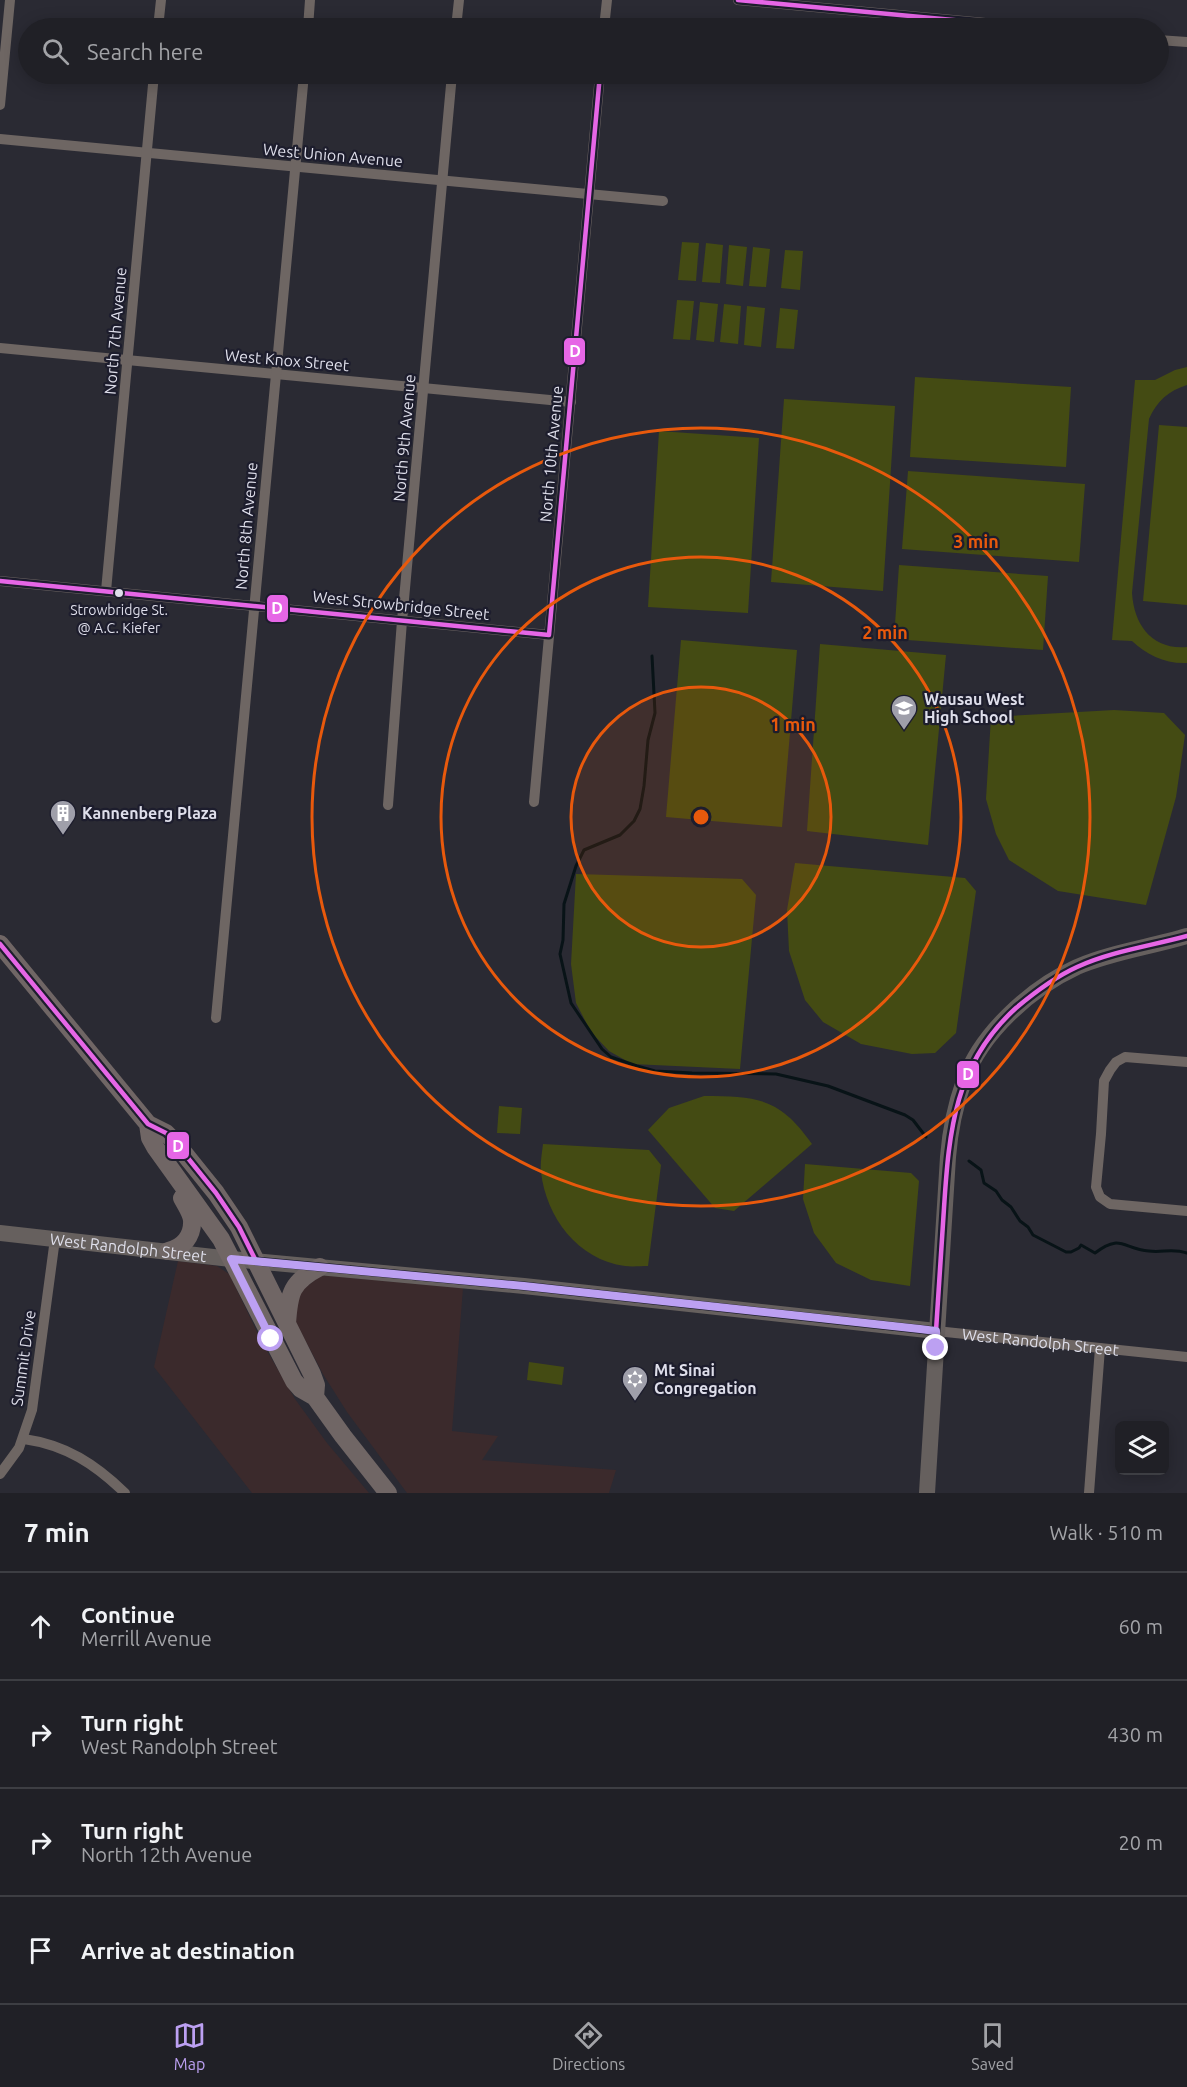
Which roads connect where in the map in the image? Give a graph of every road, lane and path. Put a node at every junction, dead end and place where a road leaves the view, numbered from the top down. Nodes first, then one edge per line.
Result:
1 (10, 0) edge
2 (161, 0) edge
3 (310, 0) edge
4 (459, 0) edge
5 (607, 0) edge
6 (738, 0) edge
7 (159, 18) edge
8 (309, 18) edge
9 (457, 18) edge
10 (605, 18) edge
11 (932, 18) edge
12 (1169, 41) edge
13 (1187, 42) edge
14 (153, 84) edge
15 (303, 84) edge
16 (451, 84) edge
17 (599, 84) edge
18 (0, 105) edge
19 (0, 140) edge
20 (146, 153) junction
21 (295, 167) junction
22 (442, 181) junction
23 (589, 194) junction
24 (663, 201) dead end
25 (0, 348) edge
26 (128, 360) junction
27 (276, 374) junction
28 (424, 388) junction
29 (571, 402) junction
30 (0, 581) edge
31 (106, 591) junction
32 (254, 606) junction
33 (402, 621) junction
34 (549, 635) junction
35 (534, 802) dead end
36 (388, 805) dead end
37 (1187, 936) edge
38 (0, 944) edge
39 (216, 1018) dead end
40 (1187, 1062) edge
41 (148, 1124) junction
42 (170, 1168) junction
43 (1187, 1211) edge
44 (0, 1233) edge
45 (54, 1239) junction
46 (168, 1251) junction
47 (231, 1259) junction
48 (256, 1261) junction
49 (320, 1267) junction
50 (287, 1324) junction
51 (936, 1331) junction
52 (1100, 1348) junction
53 (1187, 1357) edge
54 (315, 1397) junction
55 (24, 1439) junction
56 (0, 1474) edge
57 (125, 1493) edge
58 (388, 1493) edge
59 (927, 1493) edge
60 (1089, 1493) edge

1 - 18 street
2 - 7 street
3 - 8 street
4 - 9 street
5 - 10 street
6 - 11 street
12 - 13 street
14 - 20 street, North 7th Avenue
15 - 21 street, North 8th Avenue
16 - 22 street, North 9th Avenue
17 - 23 street, North 10th Avenue
19 - 20 street, West Union Avenue
20 - 21 street, West Union Avenue
20 - 26 street, North 7th Avenue
21 - 22 street, West Union Avenue
21 - 27 street, North 8th Avenue
22 - 23 street, West Union Avenue
22 - 28 street, North 9th Avenue
23 - 24 street, West Union Avenue
23 - 29 street, North 10th Avenue
25 - 26 street, West Knox Street
26 - 27 street, West Knox Street
26 - 31 street, North 7th Avenue
27 - 28 street, West Knox Street
27 - 32 street, North 8th Avenue
28 - 29 street, West Knox Street
28 - 33 street, North 9th Avenue
29 - 34 street, North 10th Avenue
30 - 31 street, West Strowbridge Street
31 - 32 street, West Strowbridge Street
32 - 33 street, West Strowbridge Street
32 - 39 street, North 8th Avenue
33 - 34 street, West Strowbridge Street
33 - 36 street, North 9th Avenue
34 - 35 street, North 10th Avenue
37 - 51 street
38 - 41 main road
40 - 43 street
41 - 42 main road
41 - 48 main road
42 - 46 main road
42 - 47 main road
44 - 45 street, West Randolph Street
45 - 46 street, West Randolph Street
45 - 55 street, Summit Drive
46 - 47 street, West Randolph Street
47 - 48 street, West Randolph Street
47 - 54 main road
48 - 49 street, West Randolph Street
48 - 50 main road
49 - 50 main road
49 - 51 street, West Randolph Street
50 - 54 main road
51 - 52 street, West Randolph Street
51 - 59 street
52 - 53 street, West Randolph Street
52 - 60 street
54 - 58 main road
55 - 56 street, Summit Drive
55 - 57 street

